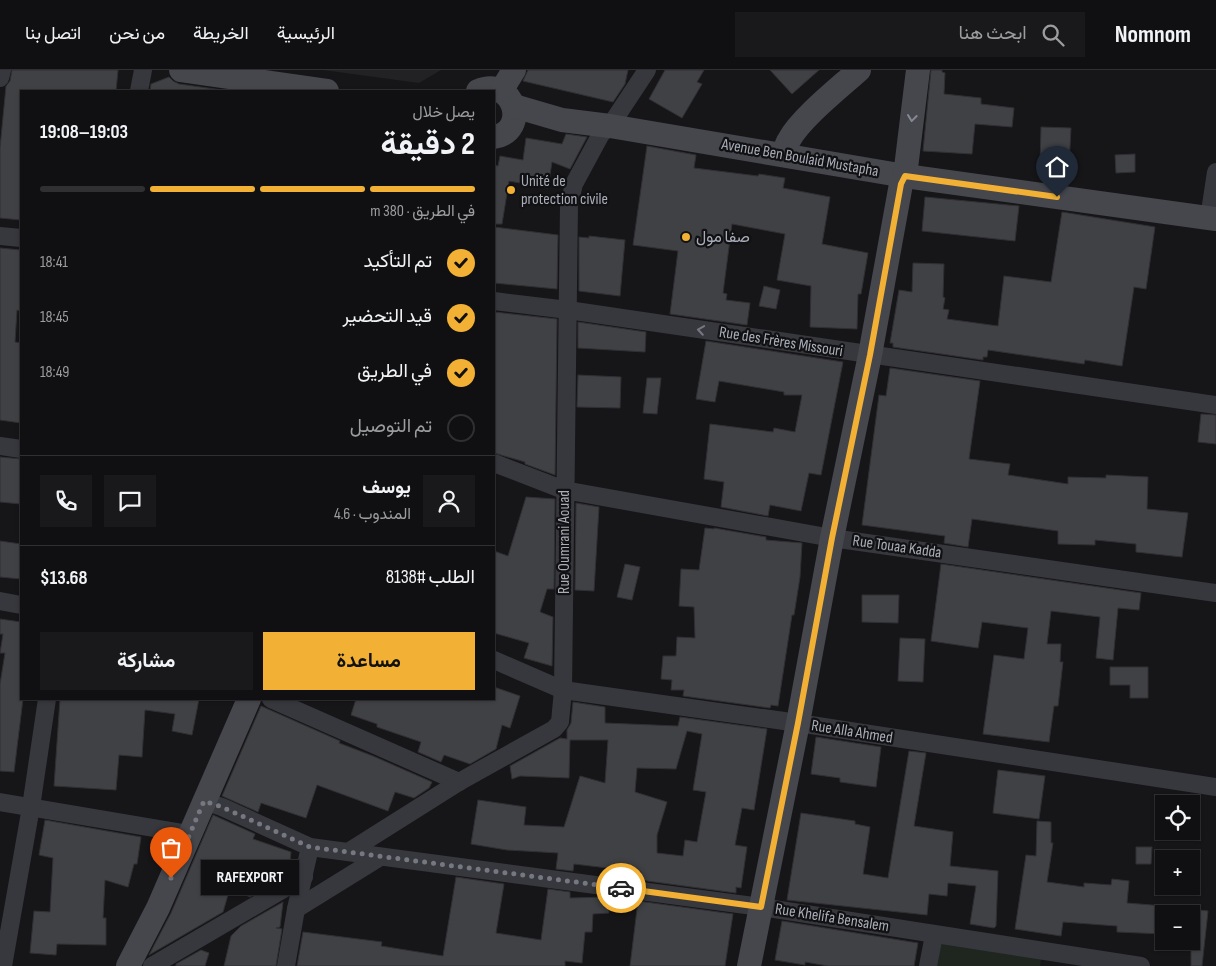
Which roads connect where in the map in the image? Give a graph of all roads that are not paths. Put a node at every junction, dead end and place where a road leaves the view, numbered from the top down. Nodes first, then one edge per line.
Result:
1 (2, 70) edge
2 (142, 70) edge
3 (181, 70) edge
4 (514, 70) edge
5 (647, 70) edge
6 (859, 70) edge
7 (918, 70) edge
8 (0, 78) edge
9 (139, 90) edge
10 (319, 90) edge
11 (498, 96) edge
12 (562, 120) junction
13 (610, 126) junction
14 (502, 133) edge
15 (784, 155) junction
16 (1216, 172) edge
17 (905, 176) junction
18 (1212, 218) edge
19 (0, 236) edge
20 (20, 238) edge
21 (495, 301) edge
22 (568, 310) junction
23 (870, 355) junction
24 (1216, 405) edge
25 (0, 446) edge
26 (20, 449) edge
27 (495, 463) edge
28 (564, 490) junction
29 (832, 538) junction
30 (1216, 593) edge
31 (0, 601) edge
32 (20, 605) edge
33 (495, 660) edge
34 (563, 690) junction
35 (47, 700) edge
36 (249, 700) edge
37 (273, 700) edge
38 (798, 723) junction
39 (458, 782) junction
40 (1216, 787) edge
41 (204, 801) junction
42 (0, 802) edge
43 (31, 807) junction
44 (189, 834) junction
45 (310, 847) junction
46 (348, 852) junction
47 (380, 857) junction
48 (304, 877) junction
49 (761, 907) junction
50 (296, 909) junction
51 (934, 935) junction
52 (1049, 959) edge
53 (3, 966) edge
54 (128, 966) edge
55 (152, 966) edge
56 (286, 966) edge
57 (749, 966) edge
58 (928, 966) edge
59 (1141, 966) edge

1 - 8 street
2 - 9 street
3 - 10 main road
4 - 11 main road
5 - 13 street, Rue Oumrani Aouad
6 - 15 main road
7 -> 17 main road
11 - 12 main road
11 - 14 main road
12 - 13 main road, Avenue Ben Boulaid Mustapha
12 - 14 main road
13 - 15 main road, Avenue Ben Boulaid Mustapha
13 - 22 street, Rue Oumrani Aouad
15 - 17 main road, Avenue Ben Boulaid Mustapha
16 - 18 street
17 - 18 main road, Avenue Ben Boulaid Mustapha
17 - 23 main road
19 - 20 street
21 - 22 street, Rue des Frères Missouri
23 -> 22 street, Rue des Frères Missouri
22 - 28 street, Rue Oumrani Aouad
23 - 24 street, Rue des Frères Missouri
23 - 29 main road
25 - 26 street
27 - 28 street, Rue Touaa Kadda
28 - 29 street, Rue Touaa Kadda
28 - 34 street, Rue Oumrani Aouad
29 - 30 street, Rue Touaa Kadda
29 - 38 main road
31 - 32 street
33 - 34 street, Rue Alla Ahmed
34 - 38 street, Rue Alla Ahmed
34 - 39 street, Rue Oumrani Aouad
35 - 43 street
36 - 41 main road
37 - 39 street
38 - 40 street, Rue Alla Ahmed
38 - 49 main road
39 - 46 street, Rue Oumrani Aouad
41 - 44 main road
41 - 45 street, Rue Khelifa Bensalem
42 - 43 street
43 - 44 street
43 - 53 street
44 - 54 main road
45 - 46 street, Rue Khelifa Bensalem
45 - 48 street
46 - 47 street, Rue Khelifa Bensalem
47 - 49 street, Rue Khelifa Bensalem
47 - 50 street
48 - 50 street
48 - 55 street
49 - 51 street, Rue Khelifa Bensalem
49 - 57 main road
50 - 56 street
51 - 52 street, Rue Khelifa Bensalem
51 - 58 street
52 - 59 street, Rue Khelifa Bensalem

